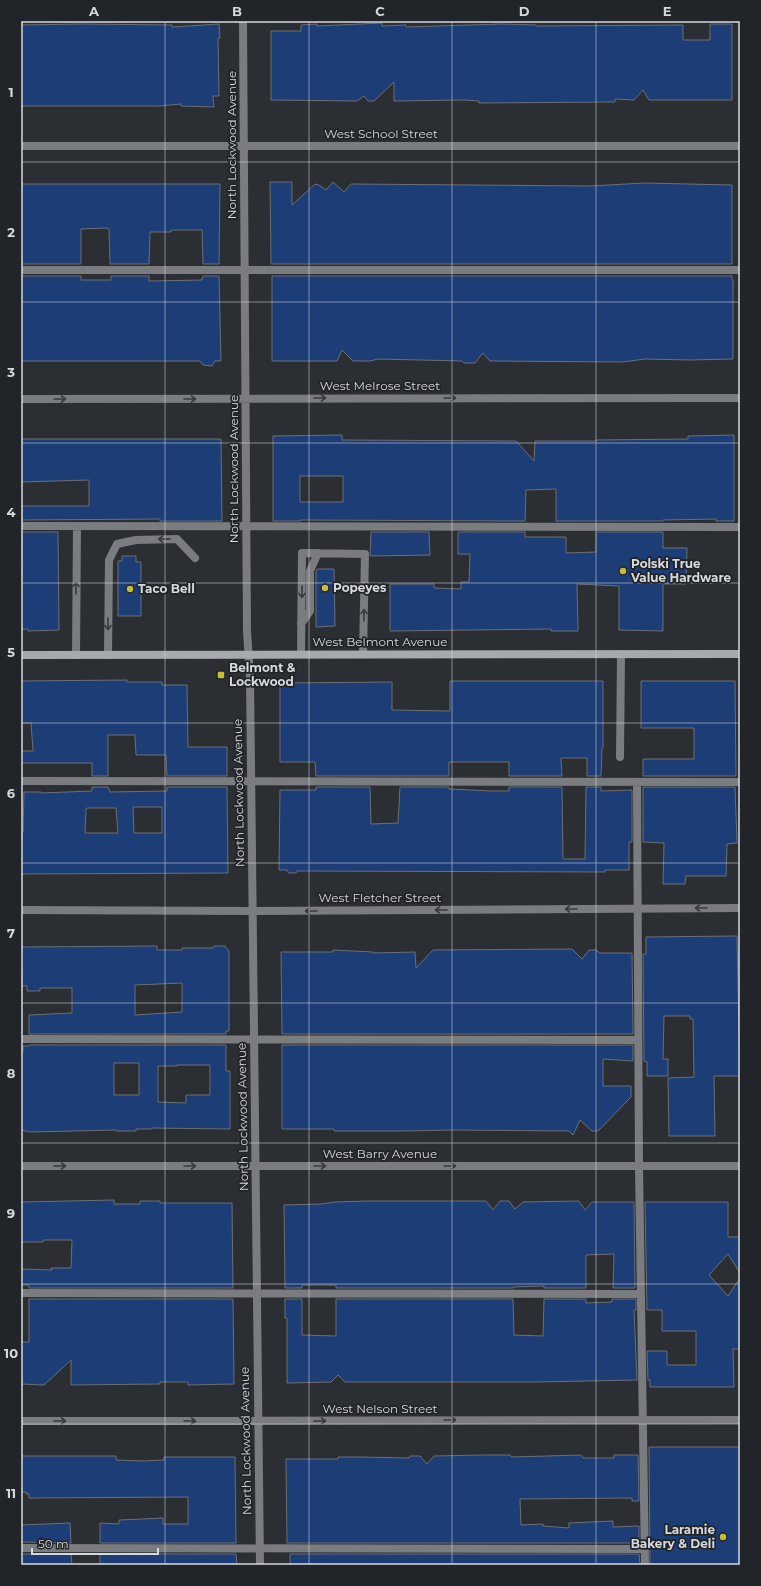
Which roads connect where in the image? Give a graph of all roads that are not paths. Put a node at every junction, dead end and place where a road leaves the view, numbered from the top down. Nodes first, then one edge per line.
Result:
1 (243, 21) edge
2 (21, 146) edge
3 (244, 146) junction
4 (740, 146) edge
5 (21, 270) edge
6 (740, 270) edge
7 (245, 271) junction
8 (245, 398) junction
9 (740, 398) edge
10 (21, 399) edge
11 (21, 526) edge
12 (76, 526) junction
13 (246, 526) junction
14 (740, 527) edge
15 (318, 553) junction
16 (195, 558) dead end
17 (301, 624) junction
18 (76, 654) junction
19 (108, 654) junction
20 (249, 654) junction
21 (301, 654) junction
22 (363, 654) junction
23 (620, 654) junction
24 (740, 654) edge
25 (21, 655) edge
26 (620, 758) dead end
27 (21, 781) edge
28 (251, 782) junction
29 (637, 782) junction
30 (740, 782) edge
31 (638, 908) junction
32 (740, 908) edge
33 (21, 910) edge
34 (253, 911) junction
35 (254, 1038) junction
36 (21, 1039) edge
37 (638, 1040) junction
38 (21, 1166) edge
39 (255, 1166) junction
40 (639, 1166) junction
41 (740, 1166) edge
42 (21, 1293) edge
43 (257, 1293) junction
44 (641, 1294) junction
45 (643, 1420) junction
46 (740, 1420) edge
47 (21, 1421) edge
48 (258, 1421) junction
49 (21, 1548) edge
50 (259, 1548) junction
51 (644, 1549) junction
52 (260, 1565) edge
53 (644, 1565) edge

1 - 3 street, North Lockwood Avenue
2 - 3 street, West School Street
3 - 4 street, West School Street
3 - 7 street, North Lockwood Avenue
5 - 7 street
6 - 7 street
7 - 8 street, North Lockwood Avenue
8 -> 9 street, West Melrose Street
10 -> 8 street, West Melrose Street
8 - 13 street, North Lockwood Avenue
11 - 12 street
12 - 13 street
18 -> 12 street
13 - 14 street
13 - 20 street, North Lockwood Avenue
15 - 17 street
15 -> 17 street
22 -> 15 street
16 -> 19 street
17 - 21 street
18 - 19 main road, West Belmont Avenue
18 - 25 main road, West Belmont Avenue
19 - 20 main road, West Belmont Avenue
20 - 21 main road, West Belmont Avenue
20 - 28 street, North Lockwood Avenue
21 - 22 main road, West Belmont Avenue
22 - 23 main road, West Belmont Avenue
23 - 24 main road, West Belmont Avenue
23 - 26 street
27 - 28 street
28 - 29 street
28 - 34 street, North Lockwood Avenue
29 - 30 street
29 - 31 street
32 -> 31 street, West Fletcher Street
31 -> 34 street, West Fletcher Street
31 - 37 street
33 - 34 street, West Fletcher Street
34 - 35 street, North Lockwood Avenue
35 - 36 street
35 - 37 street
35 - 39 street, North Lockwood Avenue
37 - 40 street
38 -> 39 street, West Barry Avenue
39 -> 40 street, West Barry Avenue
39 - 43 street, North Lockwood Avenue
40 - 41 street, West Barry Avenue
40 - 44 street
42 - 43 street
43 - 44 street
43 - 48 street, North Lockwood Avenue
44 - 45 street
45 - 46 street, West Nelson Street
48 -> 45 street, West Nelson Street
45 - 51 street
47 -> 48 street, West Nelson Street
48 - 50 street, North Lockwood Avenue
49 - 50 street
50 - 51 street
50 - 52 street, North Lockwood Avenue
51 - 53 street

